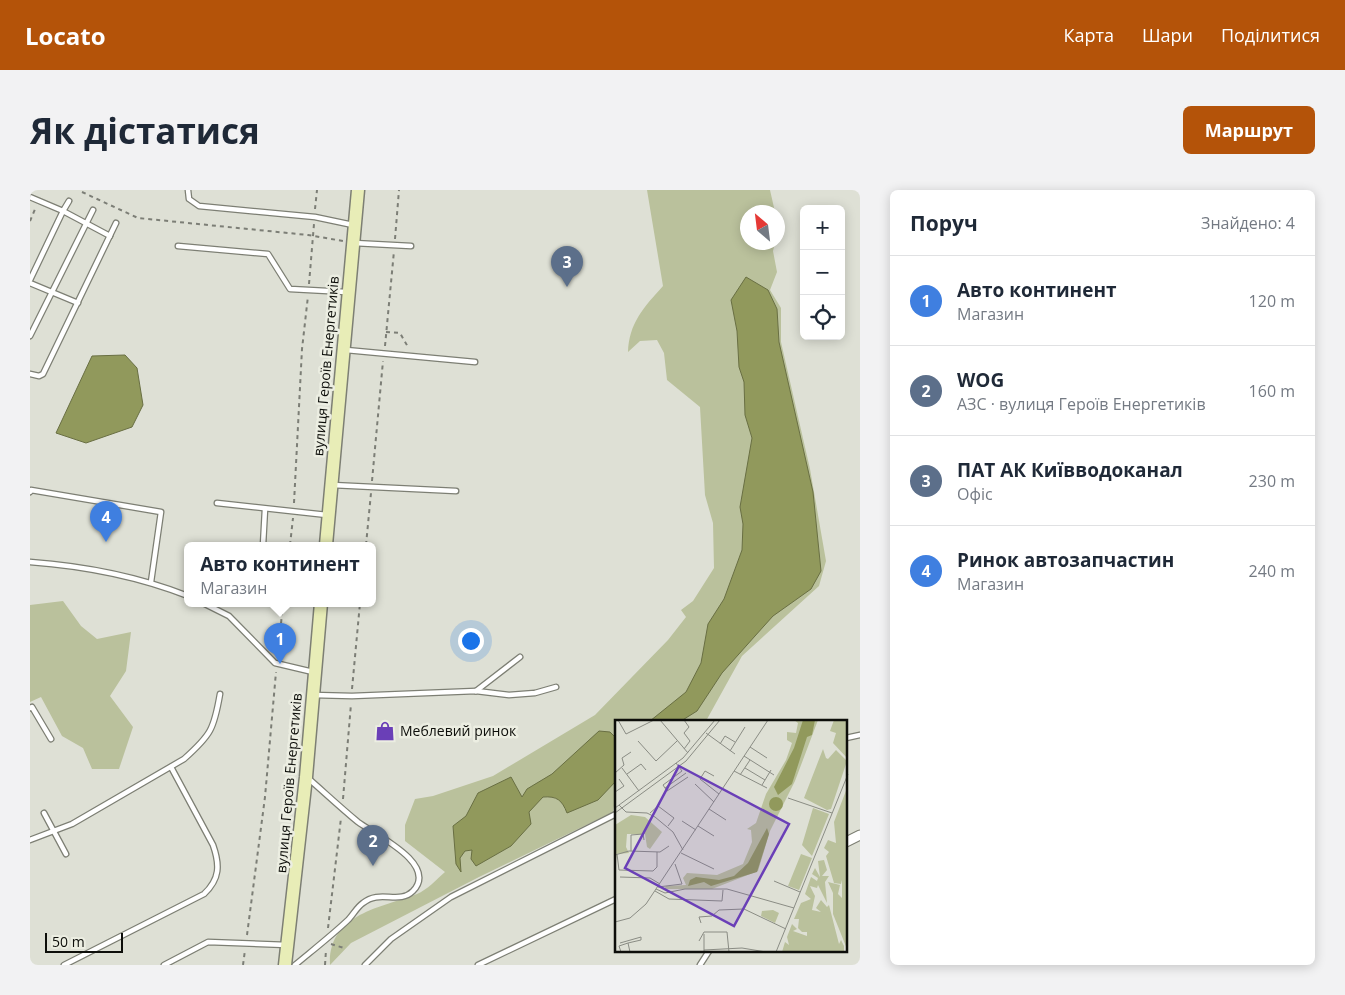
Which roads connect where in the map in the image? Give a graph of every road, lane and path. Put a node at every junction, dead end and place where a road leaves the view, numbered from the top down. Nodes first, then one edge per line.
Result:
1 (188, 190) edge
2 (317, 190) edge
3 (358, 190) edge
4 (399, 190) edge
5 (82, 192) dead end
6 (30, 197) edge
7 (38, 200) junction
8 (69, 201) dead end
9 (93, 210) dead end
10 (64, 211) junction
11 (315, 217) junction
12 (30, 221) edge
13 (86, 223) junction
14 (116, 224) dead end
15 (354, 225) junction
16 (110, 236) junction
17 (313, 236) junction
18 (352, 242) junction
19 (394, 245) junction
20 (178, 246) dead end
21 (411, 246) dead end
22 (30, 281) edge
23 (308, 290) junction
24 (52, 292) junction
25 (348, 292) junction
26 (78, 303) junction
27 (386, 332) junction
28 (30, 336) edge
29 (342, 350) junction
30 (384, 353) junction
31 (413, 356) junction
32 (475, 362) dead end
33 (30, 374) edge
34 (331, 485) junction
35 (371, 487) junction
36 (456, 491) dead end
37 (30, 492) edge
38 (217, 503) dead end
39 (265, 509) junction
40 (293, 512) junction
41 (328, 516) junction
42 (263, 542) edge
43 (290, 542) edge
44 (326, 542) edge
45 (366, 542) edge
46 (30, 562) edge
47 (151, 582) junction
48 (184, 594) edge
49 (212, 607) edge
50 (283, 607) edge
51 (321, 607) edge
52 (360, 607) edge
53 (520, 657) dead end
54 (277, 664) junction
55 (315, 672) junction
56 (556, 687) dead end
57 (476, 692) junction
58 (220, 694) dead end
59 (312, 695) junction
60 (352, 696) junction
61 (30, 708) edge
62 (51, 739) dead end
63 (171, 767) junction
64 (306, 777) junction
65 (342, 807) junction
66 (44, 814) dead end
67 (615, 815) edge
68 (54, 831) junction
69 (860, 835) edge
70 (30, 840) edge
71 (848, 841) edge
72 (66, 854) dead end
73 (615, 899) edge
74 (327, 940) junction
75 (246, 944) junction
76 (287, 945) junction
77 (344, 948) dead end
78 (708, 952) edge
79 (64, 965) edge
80 (164, 965) edge
81 (244, 965) edge
82 (285, 965) edge
83 (296, 965) edge
84 (325, 965) edge
85 (365, 965) edge
86 (478, 965) edge
87 (700, 965) edge

1 - 11 lane
2 - 11 path
3 - 15 street, вулиця Героїв Енергетиків
4 - 19 path
5 - 17 path
6 - 7 lane
7 - 10 lane
7 - 12 path
8 - 10 lane
9 - 13 lane
10 - 13 lane
10 - 22 lane
11 - 15 lane
11 - 17 path
13 - 16 lane
13 - 24 lane
14 - 16 lane
15 - 18 street, вулиця Героїв Енергетиків
16 - 26 lane
17 - 18 path
17 - 23 path
18 - 19 lane
18 - 25 street, вулиця Героїв Енергетиків
19 - 21 lane
19 - 27 path
20 - 23 lane
22 - 24 lane
23 - 25 lane
23 - 40 path
24 - 26 lane
24 - 28 lane
25 - 29 street, вулиця Героїв Енергетиків
26 - 33 lane
27 - 30 path
27 - 31 path
29 - 30 lane
29 - 34 street, вулиця Героїв Енергетиків
30 - 31 lane
30 - 35 path
31 - 32 lane
34 - 35 lane
34 - 41 street, вулиця Героїв Енергетиків
35 - 36 lane
35 - 45 path
37 - 47 lane
38 - 39 lane
39 - 40 lane
39 - 42 lane
40 - 41 lane
40 - 43 path
41 - 44 street, вулиця Героїв Енергетиків
46 - 47 lane
47 - 48 lane
49 - 54 lane
50 - 54 path
51 - 55 street, вулиця Героїв Енергетиків
52 - 60 path
53 - 57 lane
54 - 55 lane
54 - 75 path
55 - 59 street, вулиця Героїв Енергетиків
56 - 57 lane
57 - 60 lane
58 - 63 lane
59 - 60 lane
59 - 64 street, вулиця Героїв Енергетиків
60 - 65 path
61 - 62 lane
63 - 68 lane
63 - 79 lane
64 - 65 lane
64 - 76 street, вулиця Героїв Енергетиків
65 - 74 path
65 - 74 lane
66 - 68 lane
67 - 85 lane
68 - 70 lane
68 - 72 lane
69 - 71 street
73 - 86 lane
74 - 77 path
74 - 83 lane
74 - 84 path
75 - 76 lane
75 - 80 lane
75 - 81 path
76 - 82 street, вулиця Героїв Енергетиків
78 - 87 lane

